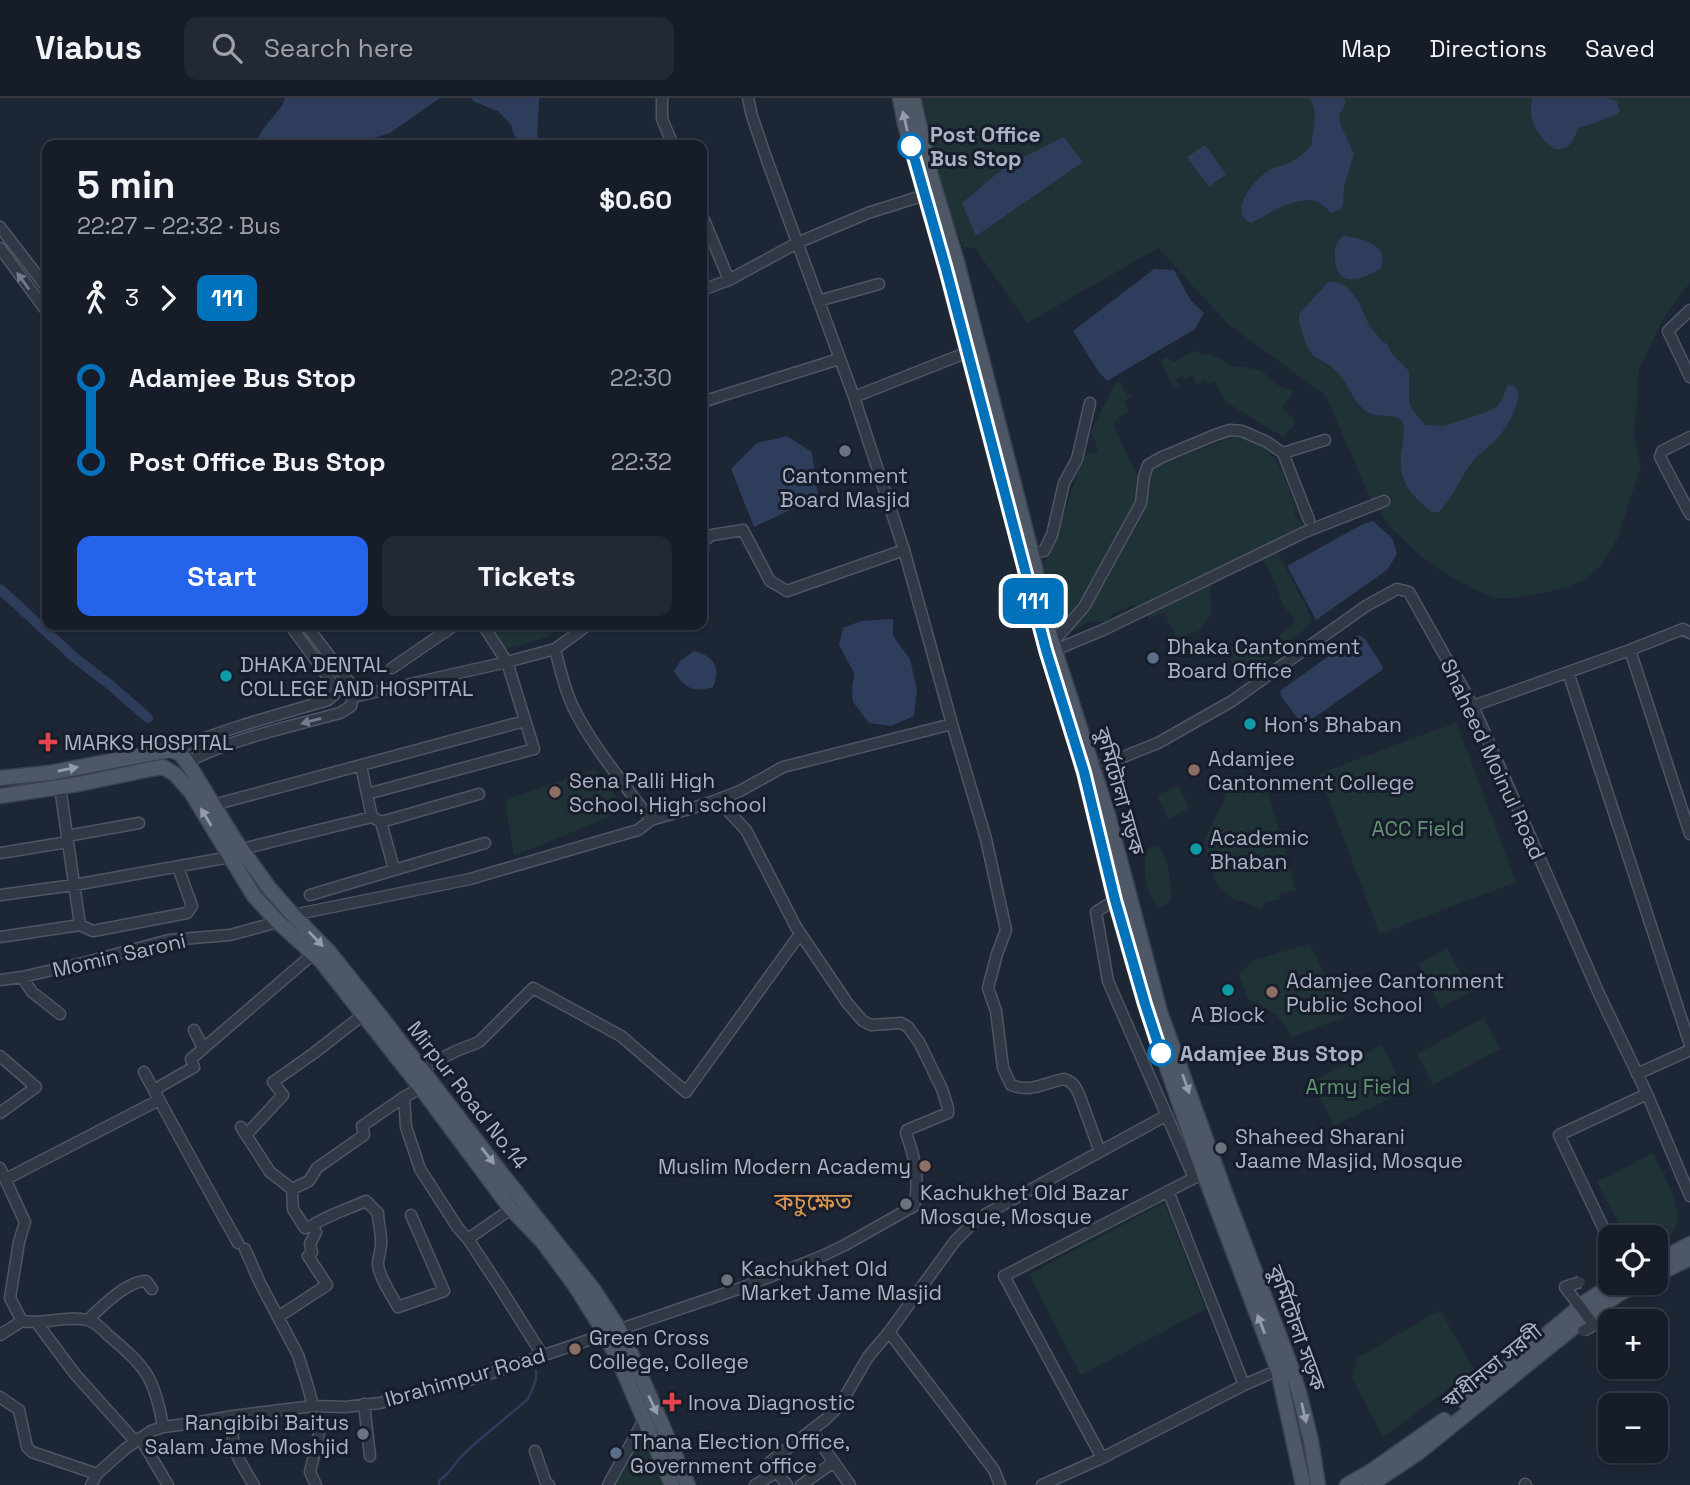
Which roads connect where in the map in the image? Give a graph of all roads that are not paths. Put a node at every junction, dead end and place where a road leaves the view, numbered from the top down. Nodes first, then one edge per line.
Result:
1 (662, 98) edge
2 (748, 98) edge
3 (900, 98) edge
4 (913, 98) edge
5 (671, 140) edge
6 (925, 195) junction
7 (0, 227) edge
8 (707, 227) edge
9 (797, 243) junction
10 (0, 248) edge
11 (729, 280) junction
12 (42, 282) edge
13 (880, 284) dead end
14 (707, 288) edge
15 (818, 300) junction
16 (42, 305) edge
17 (1690, 310) edge
18 (968, 352) junction
19 (839, 359) junction
20 (1689, 373) edge
21 (853, 397) junction
22 (707, 400) edge
23 (1090, 403) dead end
24 (1690, 437) edge
25 (1325, 440) dead end
26 (1283, 453) junction
27 (1384, 501) dead end
28 (1690, 514) edge
29 (1309, 520) dead end
30 (707, 538) edge
31 (904, 550) junction
32 (1026, 554) junction
33 (294, 630) edge
34 (310, 630) edge
35 (448, 630) edge
36 (486, 630) edge
37 (581, 630) edge
38 (1690, 632) edge
39 (1051, 647) junction
40 (555, 649) junction
41 (1630, 650) junction
42 (507, 662) junction
43 (391, 668) dead end
44 (1568, 672) junction
45 (353, 697) junction
46 (1473, 706) junction
47 (525, 722) junction
48 (952, 724) junction
49 (180, 755) junction
50 (361, 766) junction
51 (1088, 771) junction
52 (0, 778) edge
53 (60, 787) junction
54 (367, 794) junction
55 (479, 794) dead end
56 (0, 796) edge
57 (718, 800) junction
58 (213, 805) junction
59 (377, 820) junction
60 (651, 820) junction
61 (139, 823) dead end
62 (1690, 834) edge
63 (67, 839) junction
64 (485, 843) dead end
65 (0, 853) edge
66 (236, 853) junction
67 (177, 867) junction
68 (394, 869) junction
69 (74, 885) junction
70 (0, 895) edge
71 (310, 895) dead end
72 (1115, 900) junction
73 (293, 915) junction
74 (278, 922) junction
75 (80, 925) junction
76 (800, 934) junction
77 (0, 937) edge
78 (313, 954) junction
79 (22, 977) junction
80 (0, 980) edge
81 (60, 1014) dead end
82 (364, 1014) junction
83 (194, 1030) dead end
84 (203, 1048) junction
85 (1690, 1048) edge
86 (0, 1056) edge
87 (421, 1069) junction
88 (144, 1072) dead end
89 (1637, 1074) junction
90 (421, 1088) junction
91 (1647, 1094) junction
92 (156, 1095) junction
93 (404, 1097) junction
94 (0, 1113) edge
95 (1167, 1115) junction
96 (1100, 1152) junction
97 (0, 1168) edge
98 (1199, 1176) junction
99 (6, 1178) junction
100 (292, 1189) junction
101 (1168, 1191) junction
102 (1690, 1195) edge
103 (511, 1209) junction
104 (411, 1215) dead end
105 (313, 1225) junction
106 (1602, 1225) edge
107 (468, 1239) junction
108 (1690, 1244) edge
109 (1668, 1256) edge
110 (1690, 1258) edge
111 (1668, 1269) edge
112 (1580, 1282) dead end
113 (152, 1289) dead end
114 (1598, 1294) edge
115 (1618, 1295) edge
116 (278, 1317) junction
117 (88, 1320) junction
118 (22, 1321) junction
119 (37, 1323) junction
120 (1583, 1331) dead end
121 (612, 1332) junction
122 (889, 1332) junction
123 (0, 1335) edge
124 (543, 1356) junction
125 (1278, 1370) junction
126 (1244, 1385) junction
127 (0, 1397) edge
128 (364, 1404) junction
129 (313, 1406) junction
130 (233, 1416) junction
131 (644, 1420) junction
132 (163, 1427) junction
133 (811, 1430) junction
134 (319, 1434) dead end
135 (137, 1439) junction
136 (536, 1451) dead end
137 (370, 1456) dead end
138 (1102, 1458) junction
139 (770, 1462) dead end
140 (834, 1462) junction
141 (97, 1474) junction
142 (91, 1485) edge
143 (168, 1485) edge
144 (254, 1485) edge
145 (316, 1485) edge
146 (549, 1485) edge
147 (608, 1485) edge
148 (672, 1485) edge
149 (688, 1485) edge
150 (755, 1485) edge
151 (787, 1485) edge
152 (801, 1485) edge
153 (850, 1485) edge
154 (1000, 1485) edge
155 (1042, 1485) edge
156 (1303, 1485) edge
157 (1318, 1485) edge
158 (1347, 1485) edge
159 (1370, 1485) edge

1 - 5 street
2 - 9 street
6 -> 3 main road, কুর্মিটোলা সড়ক
4 - 32 main road, কুর্মিটোলা সড়ক
6 - 9 street
6 - 18 main road, কুর্মিটোলা সড়ক
7 - 12 street
8 - 11 street
9 - 11 street
9 - 15 street
16 -> 10 street
11 - 14 street
13 - 15 street
15 - 19 street
17 - 20 street
18 - 21 street
18 - 32 main road, কুর্মিটোলা সড়ক
19 - 21 street
19 - 22 street
21 - 31 street
23 - 32 street
24 - 28 street
25 - 26 street
26 - 29 street
26 - 39 street
27 - 39 street
30 - 31 street
31 - 48 street
32 - 39 main road, কুর্মিটোলা সড়ক
33 - 49 street
34 - 45 street
35 - 43 street
36 - 42 street
37 - 40 street
38 - 41 street
39 - 51 main road, কুর্মিটোলা সড়ক
40 - 42 street
40 - 60 street
41 - 44 street
41 - 62 street
42 - 45 street
42 - 47 street
44 - 46 street
44 - 85 street
45 -> 49 street
46 - 51 street, Shaheed Moinul Road
46 - 89 street, Shaheed Moinul Road
47 - 50 street
47 - 54 street
48 - 57 street
48 - 96 street
52 -> 49 main road
49 - 58 main road, Mirpur Road No.14
50 - 54 street
50 - 58 street
51 - 72 main road, কুর্মিটোলা সড়ক
51 -> 157 main road, কুর্মিটোলা সড়ক
53 - 56 main road
53 - 63 street
66 -> 53 main road, Mirpur Road No.14
54 - 59 street
55 - 59 street
57 - 60 street
57 - 76 street
58 - 66 main road, Mirpur Road No.14
59 - 66 street
59 - 68 street
60 - 73 street
61 - 63 street
63 - 65 street
63 - 69 street
64 - 68 street
66 - 67 street
66 - 73 main road, Mirpur Road No.14
66 - 74 main road, Mirpur Road No.14
67 - 69 street
67 - 75 street
68 - 71 street
69 - 70 street
69 - 75 street
72 - 95 street
72 - 98 main road, কুর্মিটোলা সড়ক
73 -> 87 main road, Mirpur Road No.14
74 - 78 main road, Mirpur Road No.14
74 - 79 street, Momin Saroni
75 - 77 street
76 - 87 street
76 - 121 street, Ibrahimpur Road
78 - 82 main road, Mirpur Road No.14
78 - 84 street
79 - 80 street, Momin Saroni
79 - 81 street
82 - 90 main road, Mirpur Road No.14
82 - 100 street
83 - 84 street
84 - 92 street
85 - 89 street
86 - 94 street
87 -> 121 main road, Mirpur Road No.14
88 - 92 street
89 - 91 street, Shaheed Moinul Road
90 - 93 street
90 - 103 main road, Mirpur Road No.14
91 - 102 street, Shaheed Moinul Road
91 - 106 street
92 - 99 street
92 - 116 street
93 - 100 street
93 - 107 street
95 - 96 street
95 - 98 street
96 - 122 street
97 - 99 street
98 - 101 street
125 -> 98 main road, কুর্মিটোলা সড়ক
99 - 118 street
100 - 105 street
101 - 126 street
101 - 138 street
103 - 107 street
103 - 121 main road, Mirpur Road No.14
104 - 105 street
105 - 116 street
107 - 124 street
108 - 109 main road
110 - 111 main road
112 - 120 street, bridge
113 - 117 street
114 - 158 main road, স্বাধীনতা সরণী
115 - 159 main road, স্বাধীনতা সরণী
116 - 129 street
117 - 119 street
117 - 132 street
118 - 119 street
118 - 123 street
119 - 135 street
121 - 124 street, Ibrahimpur Road
121 - 131 main road, Mirpur Road No.14
121 -> 149 main road, Mirpur Road No.14
122 - 133 street
122 - 154 street
124 - 128 street, Ibrahimpur Road
125 - 126 street
125 - 156 main road, কুর্মিটোলা সড়ক
126 - 138 street
127 - 141 street
128 - 129 street, Ibrahimpur Road
128 - 137 street
129 - 130 street, Ibrahimpur Road
130 - 132 street, Ibrahimpur Road
130 - 144 street
131 - 147 street
131 - 148 main road, Mirpur Road No.14
132 - 135 street, Ibrahimpur Road
133 - 139 street
133 - 140 street
134 - 145 street
135 - 141 street, Ibrahimpur Road
135 - 143 street
136 - 146 street
138 - 155 street
140 - 152 street
140 - 153 street
141 - 142 street, Ibrahimpur Road
150 - 151 street

